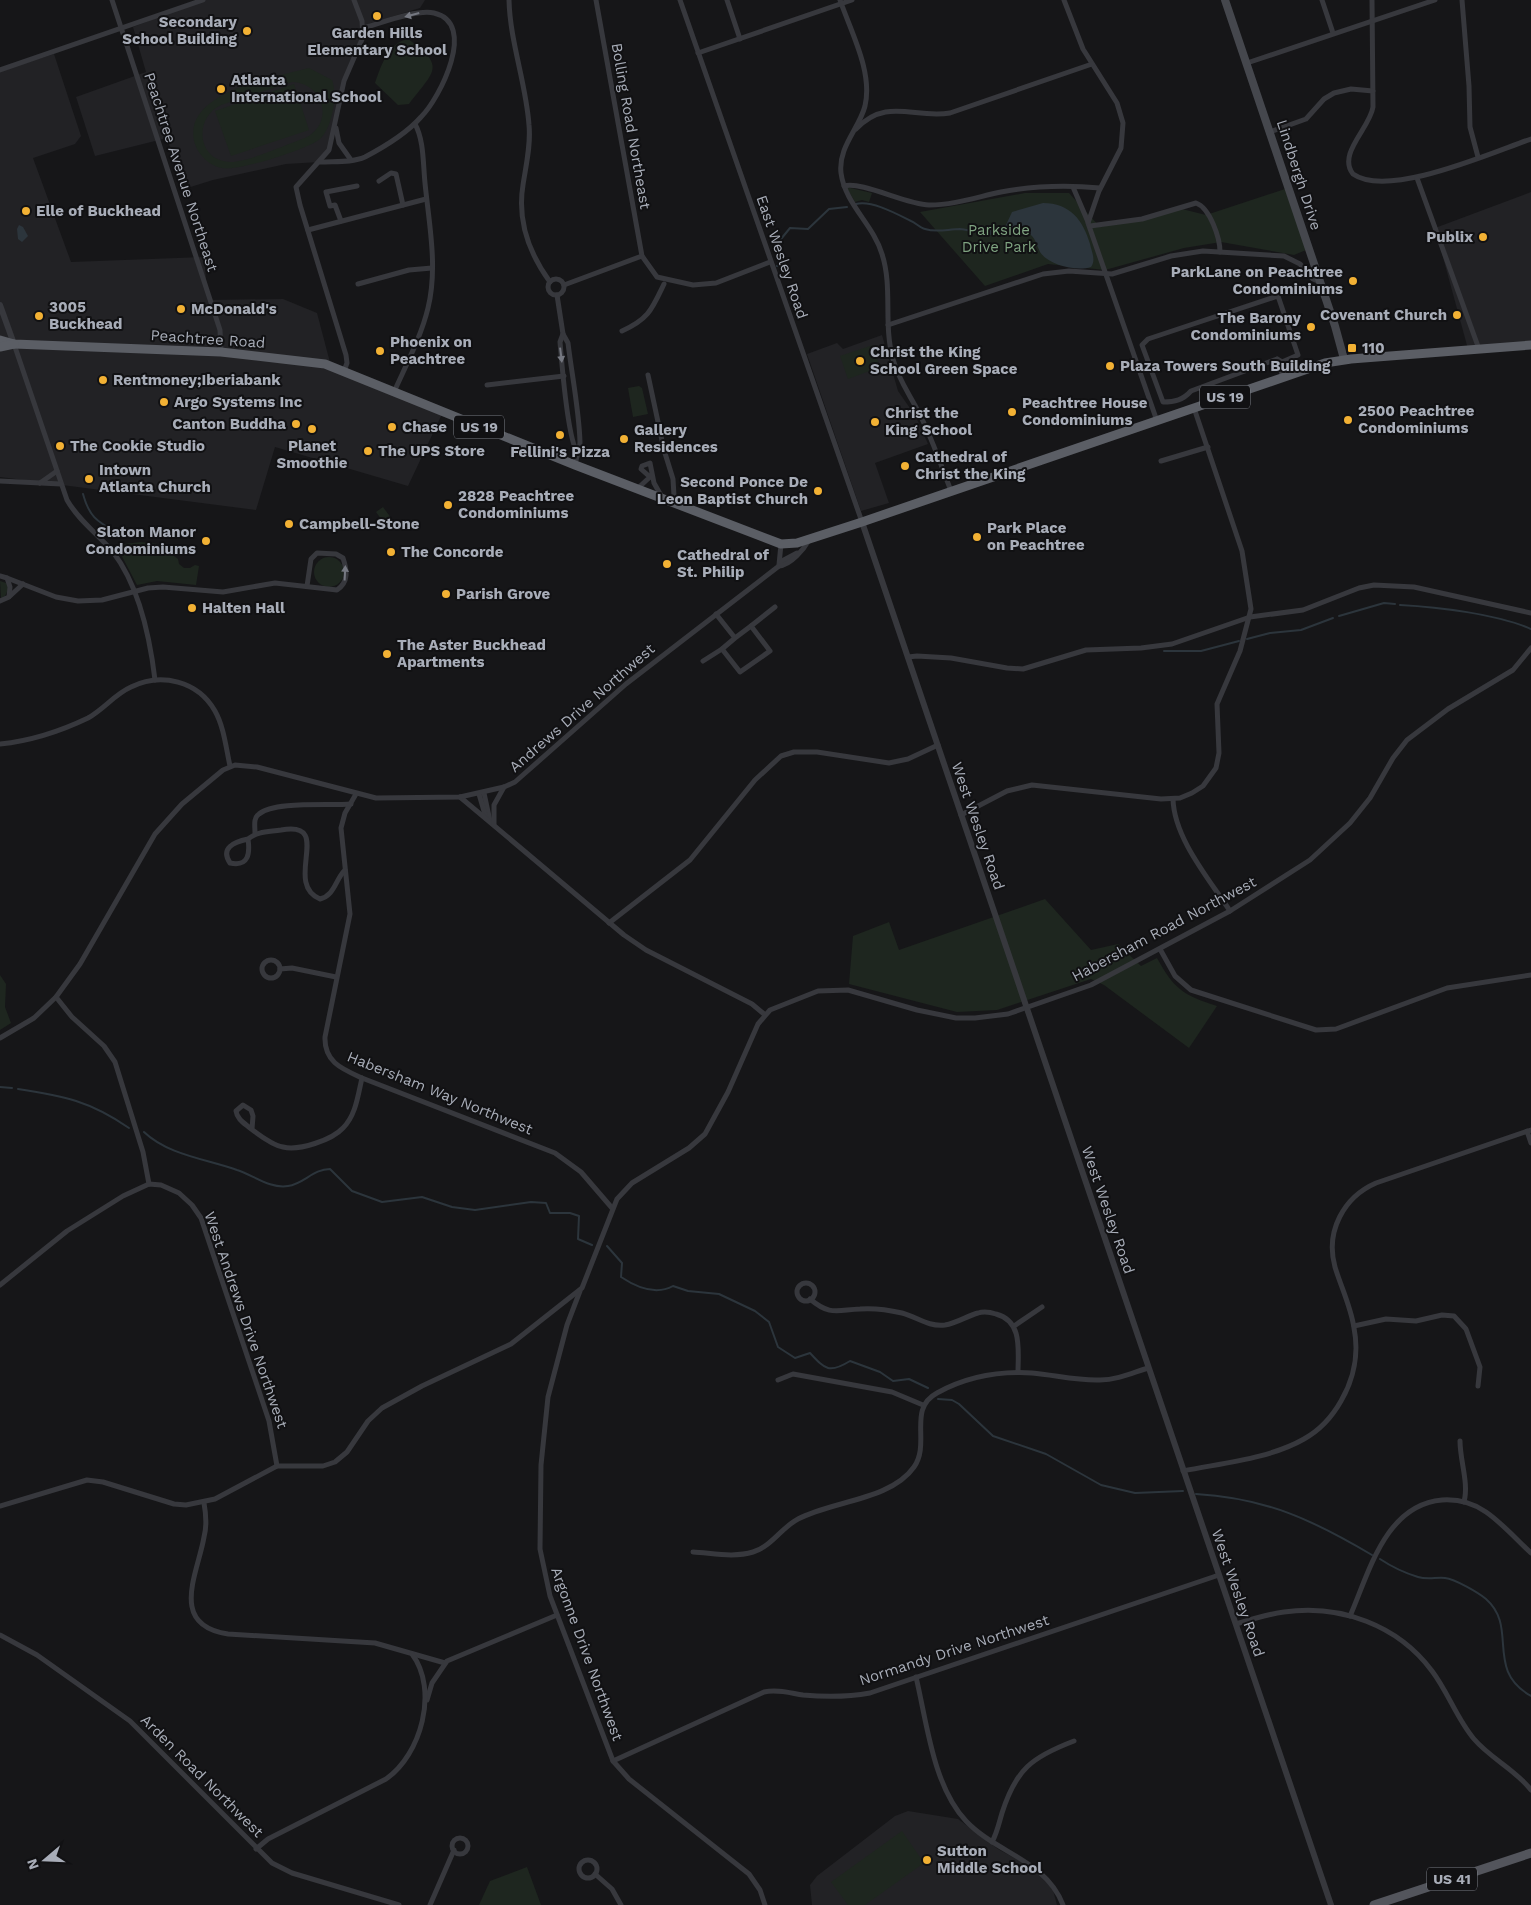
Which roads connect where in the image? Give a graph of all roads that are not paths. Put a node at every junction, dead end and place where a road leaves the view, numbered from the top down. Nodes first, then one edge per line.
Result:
1 (112, 0) edge
2 (203, 0) edge
3 (354, 0) edge
4 (509, 0) edge
5 (596, 0) edge
6 (680, 0) edge
7 (727, 0) edge
8 (852, 0) edge
9 (1064, 0) edge
10 (1225, 0) edge
11 (1322, 0) edge
12 (1372, 0) edge
13 (1435, 0) edge
14 (1462, 0) edge
15 (841, 2) edge
16 (1372, 20) junction
17 (122, 28) junction
18 (363, 28) junction
19 (1333, 33) junction
20 (740, 39) junction
21 (698, 53) junction
22 (1247, 63) junction
23 (1092, 64) junction
24 (0, 70) edge
25 (1373, 91) junction
26 (336, 123) junction
27 (414, 124) junction
28 (853, 132) junction
29 (1270, 132) junction
30 (1531, 139) edge
31 (1478, 157) junction
32 (351, 160) junction
33 (319, 162) junction
34 (1416, 178) junction
35 (380, 181) dead end
36 (358, 186) dead end
37 (844, 186) junction
38 (1073, 187) junction
39 (1100, 188) junction
40 (426, 199) junction
41 (403, 206) junction
42 (341, 221) junction
43 (1089, 225) junction
44 (308, 230) junction
45 (1220, 252) junction
46 (642, 256) junction
47 (770, 262) junction
48 (432, 268) junction
49 (1107, 274) junction
50 (550, 282) junction
51 (1320, 282) junction
52 (358, 284) dead end
53 (664, 284) dead end
54 (564, 285) junction
55 (556, 295) junction
56 (0, 305) edge
57 (888, 325) junction
58 (622, 331) dead end
59 (563, 334) junction
60 (0, 340) edge
61 (14, 344) junction
62 (1531, 345) edge
63 (0, 347) edge
64 (1479, 350) junction
65 (221, 352) junction
66 (1145, 352) junction
67 (1134, 355) junction
68 (1344, 359) junction
69 (1277, 360) junction
70 (1149, 364) junction
71 (1138, 366) junction
72 (344, 371) junction
73 (648, 375) dead end
74 (564, 376) junction
75 (1283, 377) junction
76 (487, 385) dead end
77 (394, 392) junction
78 (574, 396) junction
79 (566, 397) junction
80 (1194, 408) junction
81 (1157, 421) junction
82 (578, 424) junction
83 (570, 425) junction
84 (1208, 447) junction
85 (576, 452) junction
86 (1161, 461) dead end
87 (575, 465) junction
88 (57, 471) junction
89 (0, 481) edge
90 (40, 483) junction
91 (61, 484) junction
92 (637, 489) junction
93 (951, 491) junction
94 (667, 501) junction
95 (862, 522) junction
96 (809, 540) junction
97 (781, 544) junction
98 (779, 566) junction
99 (0, 576) edge
100 (7, 578) junction
101 (24, 584) junction
102 (307, 586) junction
103 (133, 592) junction
104 (9, 597) junction
105 (0, 601) edge
106 (775, 607) dead end
107 (1531, 613) edge
108 (716, 614) junction
109 (1250, 617) junction
110 (751, 626) junction
111 (735, 638) junction
112 (1531, 648) edge
113 (722, 649) junction
114 (908, 657) junction
115 (703, 661) dead end
116 (154, 680) junction
117 (0, 744) edge
118 (938, 745) junction
119 (230, 766) junction
120 (504, 787) junction
121 (482, 793) junction
122 (356, 794) junction
123 (460, 797) junction
124 (1173, 799) junction
125 (351, 804) junction
126 (961, 815) junction
127 (490, 822) junction
128 (256, 832) junction
129 (248, 839) junction
130 (345, 870) junction
131 (1230, 911) junction
132 (609, 923) junction
133 (1160, 949) junction
134 (280, 969) dead end
135 (1531, 975) edge
136 (336, 978) junction
137 (56, 997) junction
138 (1026, 1008) junction
139 (764, 1014) junction
140 (0, 1038) edge
141 (362, 1078) junction
142 (252, 1129) junction
143 (1529, 1131) edge
144 (1531, 1143) edge
145 (149, 1184) junction
146 (612, 1208) junction
147 (0, 1285) edge
148 (582, 1288) junction
149 (810, 1299) dead end
150 (1042, 1308) dead end
151 (1014, 1326) junction
152 (1354, 1326) junction
153 (1148, 1368) junction
154 (1018, 1372) junction
155 (778, 1380) dead end
156 (1478, 1386) dead end
157 (923, 1405) junction
158 (1460, 1441) dead end
159 (277, 1466) junction
160 (1183, 1471) junction
161 (204, 1502) junction
162 (1464, 1502) junction
163 (0, 1506) edge
164 (693, 1552) dead end
165 (1531, 1553) edge
166 (1219, 1575) junction
167 (558, 1615) junction
168 (1350, 1616) junction
169 (1236, 1624) junction
170 (0, 1635) edge
171 (412, 1654) junction
172 (445, 1663) junction
173 (916, 1677) junction
174 (425, 1707) junction
175 (1074, 1741) dead end
176 (613, 1760) junction
177 (1531, 1790) edge
178 (992, 1842) junction
179 (256, 1849) junction
180 (454, 1850) dead end
181 (1531, 1853) edge
182 (594, 1874) dead end
183 (399, 1905) edge
184 (430, 1905) edge
185 (621, 1905) edge
186 (764, 1905) edge
187 (1063, 1905) edge
188 (1330, 1905) edge
189 (1374, 1905) edge

1 - 17 street, Peachtree Avenue Northeast
2 - 17 street
3 - 18 street
4 - 50 street
5 - 46 street, Bolling Road Northeast
6 - 21 street, East Wesley Road
7 - 20 street
8 - 15 street
9 - 23 street
10 - 22 main road, Lindbergh Drive
11 - 19 street
12 - 16 street
13 - 16 street
14 - 31 street
15 - 20 street
15 - 28 street
16 - 19 street
16 - 25 street
17 - 24 street
17 - 65 street, Peachtree Avenue Northeast
18 - 26 street
27 -> 18 street
19 - 22 street
20 - 21 street
21 - 47 street, East Wesley Road
22 - 29 main road, Lindbergh Drive
23 - 28 street
23 - 39 street
25 - 29 street
25 - 34 street
26 - 32 street
26 - 33 street
27 - 32 street
27 - 40 street
28 - 37 street
29 - 51 main road, Lindbergh Drive
30 - 31 street
31 - 34 street
32 - 33 street
33 - 44 street
34 - 64 street
35 - 41 street
36 - 42 street
37 - 38 street
37 - 57 street
38 - 39 street
38 - 43 street
39 - 43 street
40 - 41 street
40 - 48 street
41 - 42 street
42 - 44 street
43 - 45 street
43 - 49 street
44 - 72 street
45 - 49 street
45 - 51 street
46 - 47 street
46 - 54 street
47 - 95 street, East Wesley Road
48 - 52 street
48 - 77 street
49 - 57 street
49 - 67 street
50 - 54 street
50 - 55 street
51 - 68 main road, Lindbergh Drive
53 - 58 street
54 - 55 street
55 - 59 street
56 - 61 street
57 - 93 street
59 -> 74 street
59 - 78 street
60 - 61 highway, US 19
61 - 63 highway, US 19
61 - 65 highway, Peachtree Road / US 19
61 - 88 street
62 - 64 highway, US 19
64 - 68 highway, US 19
65 - 72 highway, Peachtree Road / US 19
66 - 67 street
66 - 69 street
66 - 70 street
67 - 71 street
68 - 75 highway, US 19
69 - 70 street
69 - 75 street
70 - 71 street
71 - 81 street
72 - 77 highway, Peachtree Road / US 19
73 - 94 street
74 - 76 street
74 - 79 street
75 - 80 highway, US 19
77 - 87 highway, US 19
78 - 79 street
78 - 82 street
79 - 83 street
80 - 81 highway, US 19
80 - 84 street
81 - 93 highway, US 19
82 - 83 street
82 - 85 street
83 - 85 street
84 - 86 street
84 - 109 street
85 - 87 street
87 - 92 highway, US 19
88 - 90 street
88 - 91 street
89 - 90 street
90 - 91 street
91 - 103 street
92 - 94 highway, US 19
92 - 94 street
93 - 95 highway, US 19
94 - 97 highway, US 19
95 - 96 highway, US 19
95 - 114 street, West Wesley Road
96 - 97 highway, US 19
96 - 98 street, Andrews Drive Northwest
97 - 98 street
98 - 108 street, Andrews Drive Northwest
99 - 100 street
100 - 101 street
100 - 104 street
101 - 103 street
101 - 104 street
102 -> 102 street
102 - 103 street
103 - 116 street
104 - 105 street
106 - 110 street
107 - 109 street
108 - 111 street
108 - 120 street, Andrews Drive Northwest
109 - 114 street
109 - 124 street
110 - 111 street
110 - 113 street
111 - 113 street
112 - 131 street, Habersham Road Northwest
113 - 115 street
114 - 118 street, West Wesley Road
116 - 117 street
116 - 119 street
118 - 126 street, West Wesley Road
118 - 132 street
119 - 122 street, Andrews Drive Northwest
119 - 137 street
120 - 121 street, Andrews Drive Northwest
120 - 127 street
121 - 123 street, Andrews Drive Northwest
121 - 127 street
122 - 123 street, Andrews Drive Northwest
122 - 125 street, Habersham Way Northwest
123 - 127 street
124 - 126 street
124 - 131 street
125 - 128 street
125 - 130 street, Habersham Way Northwest
126 - 138 street, West Wesley Road
127 - 132 street
128 - 129 street
128 - 130 street
129 - 129 street
130 - 136 street, Habersham Way Northwest
131 - 133 street, Habersham Road Northwest
132 - 139 street
133 - 135 street
133 - 138 street, Habersham Road Northwest
134 - 136 street
136 - 141 street, Habersham Way Northwest
137 - 140 street
137 - 145 street
138 - 139 street, Habersham Road Northwest
138 - 153 street, West Wesley Road
139 - 146 street
141 - 142 street
141 - 146 street, Habersham Way Northwest
142 - 142 street
143 - 144 street
143 - 152 street
145 - 147 street
145 - 159 street, West Andrews Drive Northwest
146 - 148 street
148 - 159 street
148 - 167 street, Argonne Drive Northwest
149 - 151 street
150 - 151 street
151 - 154 street
152 - 156 street
152 - 160 street
153 - 154 street
153 - 160 street, West Wesley Road
154 - 157 street
155 - 157 street
157 - 164 street
158 - 162 street
159 - 161 street
160 - 166 street, West Wesley Road
161 - 163 street
161 - 171 street
162 - 165 street
162 - 168 street
166 - 169 street, West Wesley Road
166 - 173 street, Normandy Drive Northwest
167 - 172 street
167 - 176 street, Argonne Drive Northwest
168 - 169 street
168 - 177 street
169 - 188 street, West Wesley Road
170 - 179 street, Arden Road Northwest
171 - 172 street
171 - 174 street
172 - 174 street
173 - 176 street, Normandy Drive Northwest
173 - 178 street
174 - 179 street
175 - 178 street
176 - 186 street, Argonne Drive Northwest
178 - 187 street
179 - 183 street, Arden Road Northwest
180 - 184 street
181 - 189 main road, US 41
182 - 185 street

